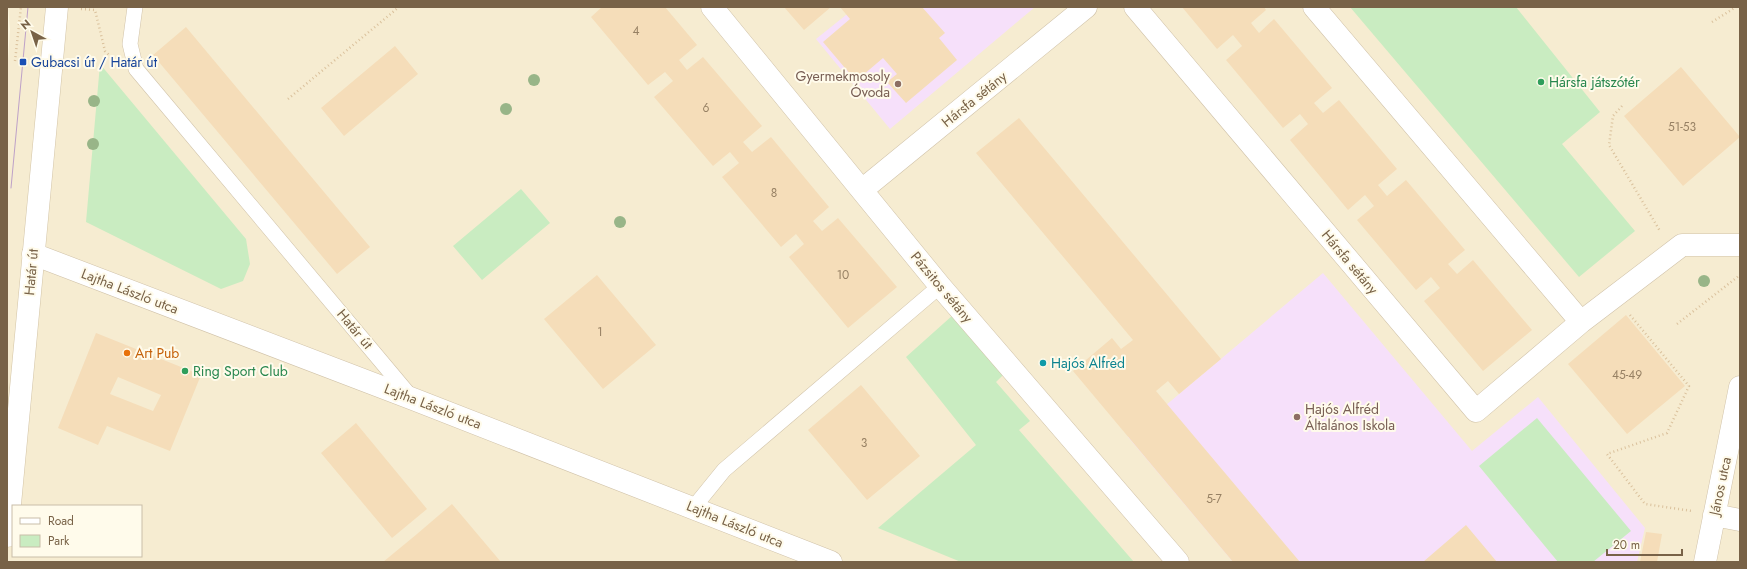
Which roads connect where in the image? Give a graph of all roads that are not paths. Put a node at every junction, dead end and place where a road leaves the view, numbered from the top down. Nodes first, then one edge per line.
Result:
1 (135, 7) edge
2 (712, 7) edge
3 (1086, 7) edge
4 (1135, 7) edge
5 (1314, 7) edge
6 (57, 8) edge
7 (862, 190) junction
8 (1740, 245) edge
9 (32, 254) junction
10 (940, 286) junction
11 (1581, 322) junction
12 (1740, 387) edge
13 (413, 399) junction
14 (694, 507) junction
15 (1714, 515) junction
16 (1740, 520) edge
17 (7, 536) edge
18 (822, 560) edge
19 (1178, 562) edge
20 (1705, 562) edge

1 - 13 lane, Határ út
2 - 7 street, Pázsitos sétány
3 - 7 street, Hársfa sétány
4 - 11 street, Hársfa sétány
5 - 11 street
6 - 9 street, Határ út
7 - 10 street, Pázsitos sétány
8 - 11 street, Hársfa sétány
9 - 13 street, Lajtha László utca
9 - 17 street, Határ út
10 - 14 lane
10 - 19 street, Pázsitos sétány
12 - 15 street, János utca
13 - 14 street, Lajtha László utca
14 - 18 street, Lajtha László utca
15 - 16 street
15 - 20 street, János utca

